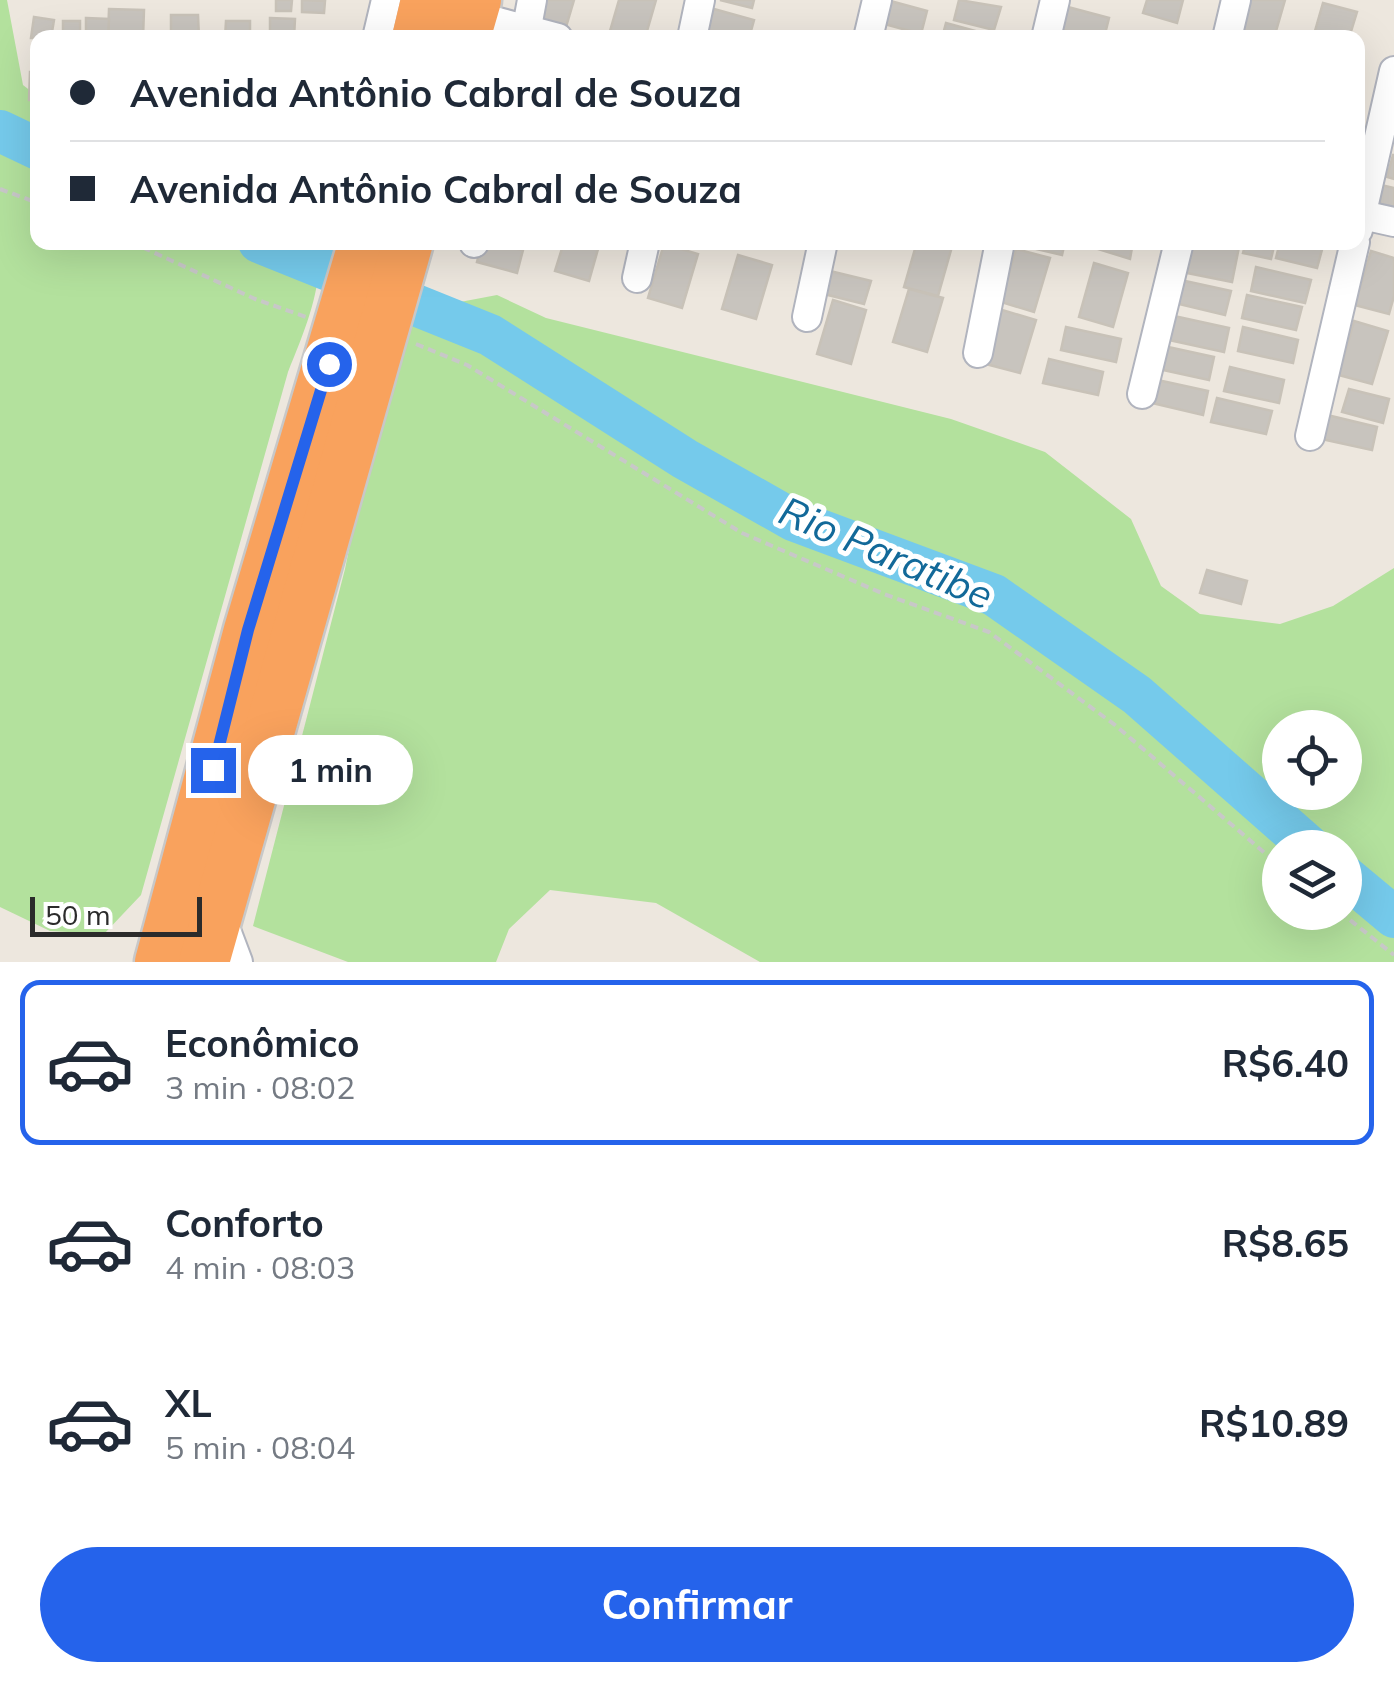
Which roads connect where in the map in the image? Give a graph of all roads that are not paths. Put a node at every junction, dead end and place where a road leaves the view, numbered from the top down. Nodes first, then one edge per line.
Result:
1 (386, 0) edge
2 (532, 0) edge
3 (700, 0) edge
4 (877, 0) edge
5 (1055, 0) edge
6 (1236, 0) edge
7 (460, 13) edge
8 (379, 30) edge
9 (431, 30) edge
10 (513, 30) edge
11 (527, 30) edge
12 (694, 30) edge
13 (870, 30) edge
14 (1048, 30) edge
15 (1229, 30) edge
16 (1394, 71) edge
17 (1365, 194) edge
18 (1365, 220) edge
19 (1394, 222) edge
20 (364, 250) edge
21 (404, 250) edge
22 (643, 250) edge
23 (821, 250) edge
24 (998, 250) edge
25 (1177, 250) edge
26 (1353, 250) edge
27 (637, 278) dead end
28 (366, 317) junction
29 (806, 317) dead end
30 (978, 353) dead end
31 (1142, 394) dead end
32 (1310, 436) dead end
33 (221, 902) junction
34 (160, 962) edge
35 (204, 962) edge
36 (238, 962) edge

1 - 8 street
2 - 11 street
3 - 12 street
4 - 13 street
5 - 14 street
6 - 15 street
7 - 9 highway
7 - 10 street
16 - 17 street
18 - 19 street
20 - 28 highway
21 - 28 highway
22 - 27 street
23 - 29 street
24 - 30 street
25 - 31 street
26 - 32 street
28 - 33 highway
28 - 34 highway
33 - 35 highway
33 - 36 street

